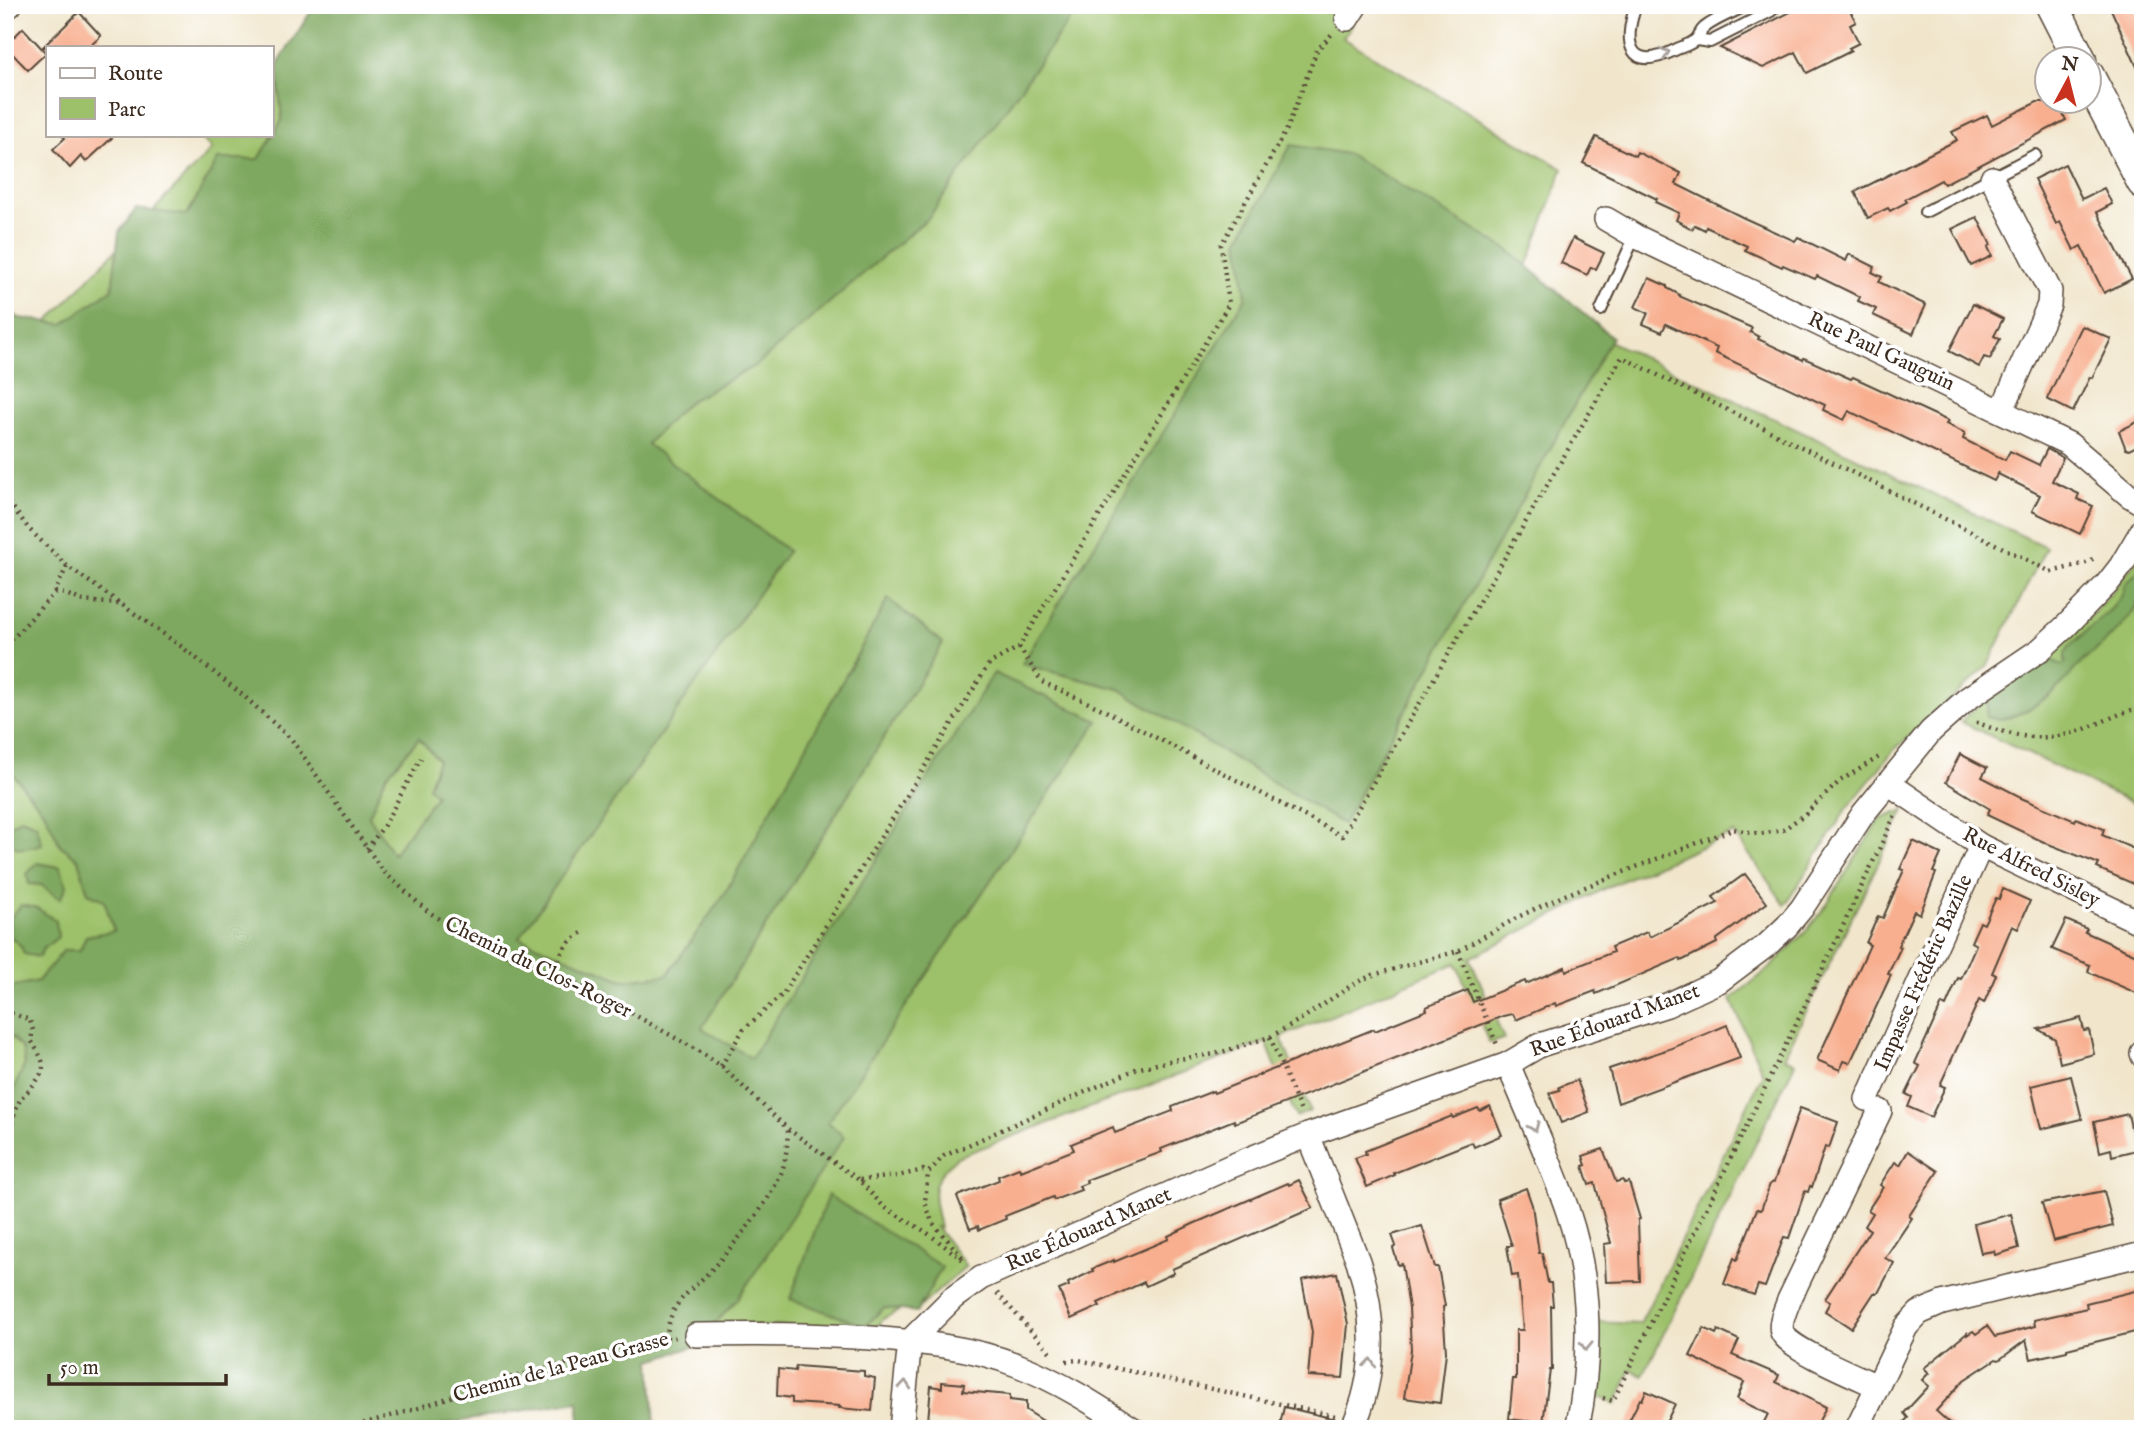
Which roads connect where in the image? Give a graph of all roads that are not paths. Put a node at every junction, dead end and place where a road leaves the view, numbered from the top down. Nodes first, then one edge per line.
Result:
1 (10, 5) edge
2 (1636, 5) edge
3 (1748, 5) edge
4 (1777, 5) edge
5 (2052, 5) edge
6 (5, 9) edge
7 (1696, 40) junction
8 (2073, 46) edge
9 (2102, 103) edge
10 (2035, 155) dead end
11 (1992, 178) junction
12 (2143, 182) edge
13 (1925, 212) dead end
14 (1606, 219) dead end
15 (1635, 236) junction
16 (1601, 310) dead end
17 (2002, 410) junction
18 (2143, 504) edge
19 (2143, 529) edge
20 (1888, 783) junction
21 (1980, 846) junction
22 (2143, 924) edge
23 (1508, 1064) junction
24 (1308, 1135) junction
25 (2143, 1254) edge
26 (696, 1335) road end
27 (910, 1341) junction
28 (1877, 1386) junction
29 (1354, 1425) edge
30 (901, 1429) edge
31 (1133, 1429) edge
32 (1577, 1429) edge
33 (1857, 1429) edge

1 - 6 street
2 -> 7 lane
3 - 7 lane
4 - 7 lane
5 - 8 main road
9 - 12 main road
10 - 11 lane
11 - 13 lane
11 - 17 street
14 - 15 street, Rue Paul Gauguin
15 - 16 lane
15 - 17 street, Rue Paul Gauguin
17 - 18 street, Rue Paul Gauguin
19 - 20 street, Rue Édouard Manet
20 - 21 street, Rue Alfred Sisley
20 - 23 street, Rue Édouard Manet
21 - 22 street, Rue Alfred Sisley
21 - 28 street, Impasse Frédéric Bazille
23 - 24 street, Rue Édouard Manet
23 -> 32 street
24 - 27 street, Rue Édouard Manet
29 -> 24 street
25 - 28 street
26 - 27 street, Chemin de la Peau Grasse
30 -> 27 street
27 - 31 street
28 - 33 street

